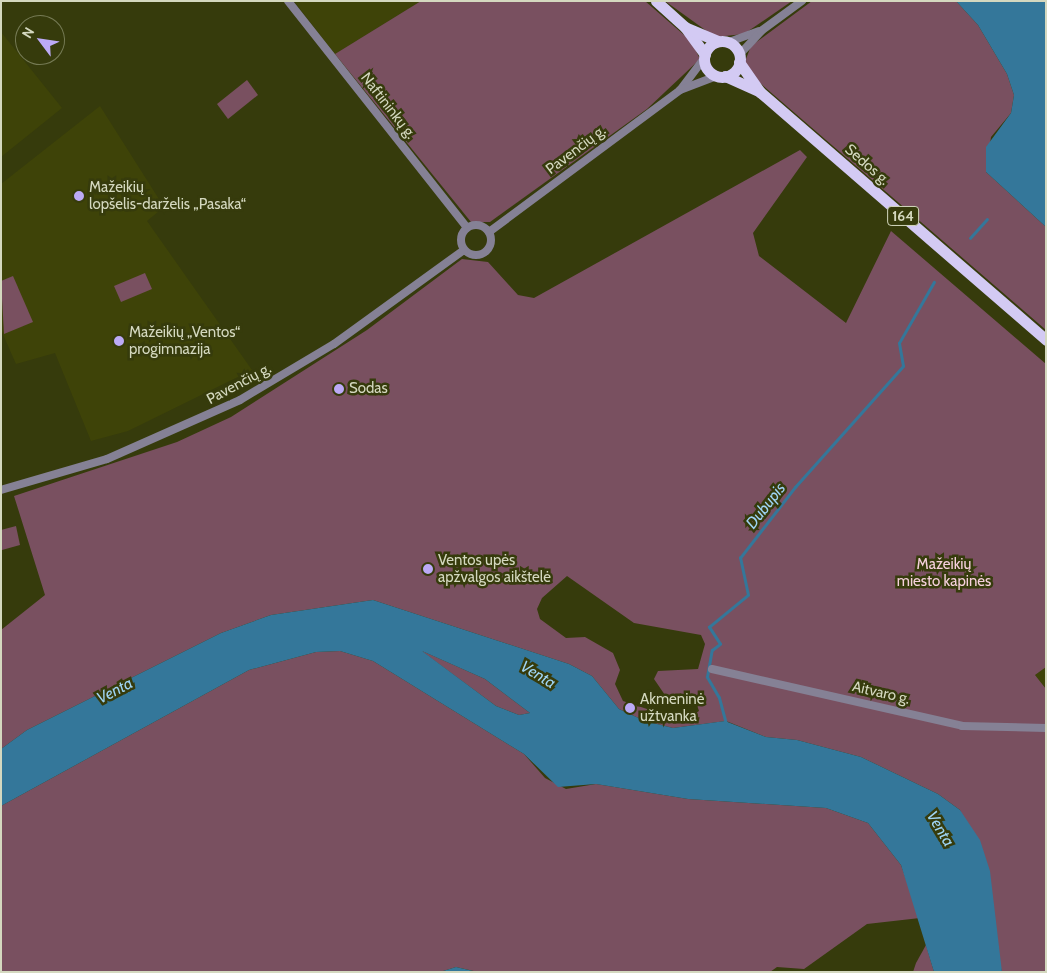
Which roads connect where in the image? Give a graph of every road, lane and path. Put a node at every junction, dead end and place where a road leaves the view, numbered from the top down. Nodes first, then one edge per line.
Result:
1 (288, 1) edge
2 (656, 1) edge
3 (802, 1) edge
4 (686, 27) junction
5 (761, 31) junction
6 (717, 41) junction
7 (729, 42) junction
8 (704, 57) junction
9 (739, 59) junction
10 (721, 76) junction
11 (680, 90) junction
12 (760, 92) junction
13 (467, 228) junction
14 (489, 232) junction
15 (464, 250) junction
16 (1046, 340) edge
17 (1, 490) edge
18 (712, 669) dead end
19 (1046, 728) edge

1 - 13 street, Naftininkų g.
2 - 4 main road, 164
3 - 5 street
4 - 6 main road, 164
4 - 8 main road, 164
5 - 7 street
5 - 9 street
6 - 7 main road, 164
6 - 8 main road
7 - 9 main road, 164
8 - 10 main road, 164
8 - 11 street, Pavenčių g.
9 - 10 main road
9 - 12 main road, Sedos g. / 164
10 - 11 street, Pavenčių g.
10 - 12 main road, Sedos g. / 164
11 - 14 street, Pavenčių g.
12 - 16 main road, Sedos g. / 164
13 - 14 street
13 - 15 street
14 - 15 street
15 - 17 street, Pavenčių g.
18 - 19 street, Aitvaro g.

